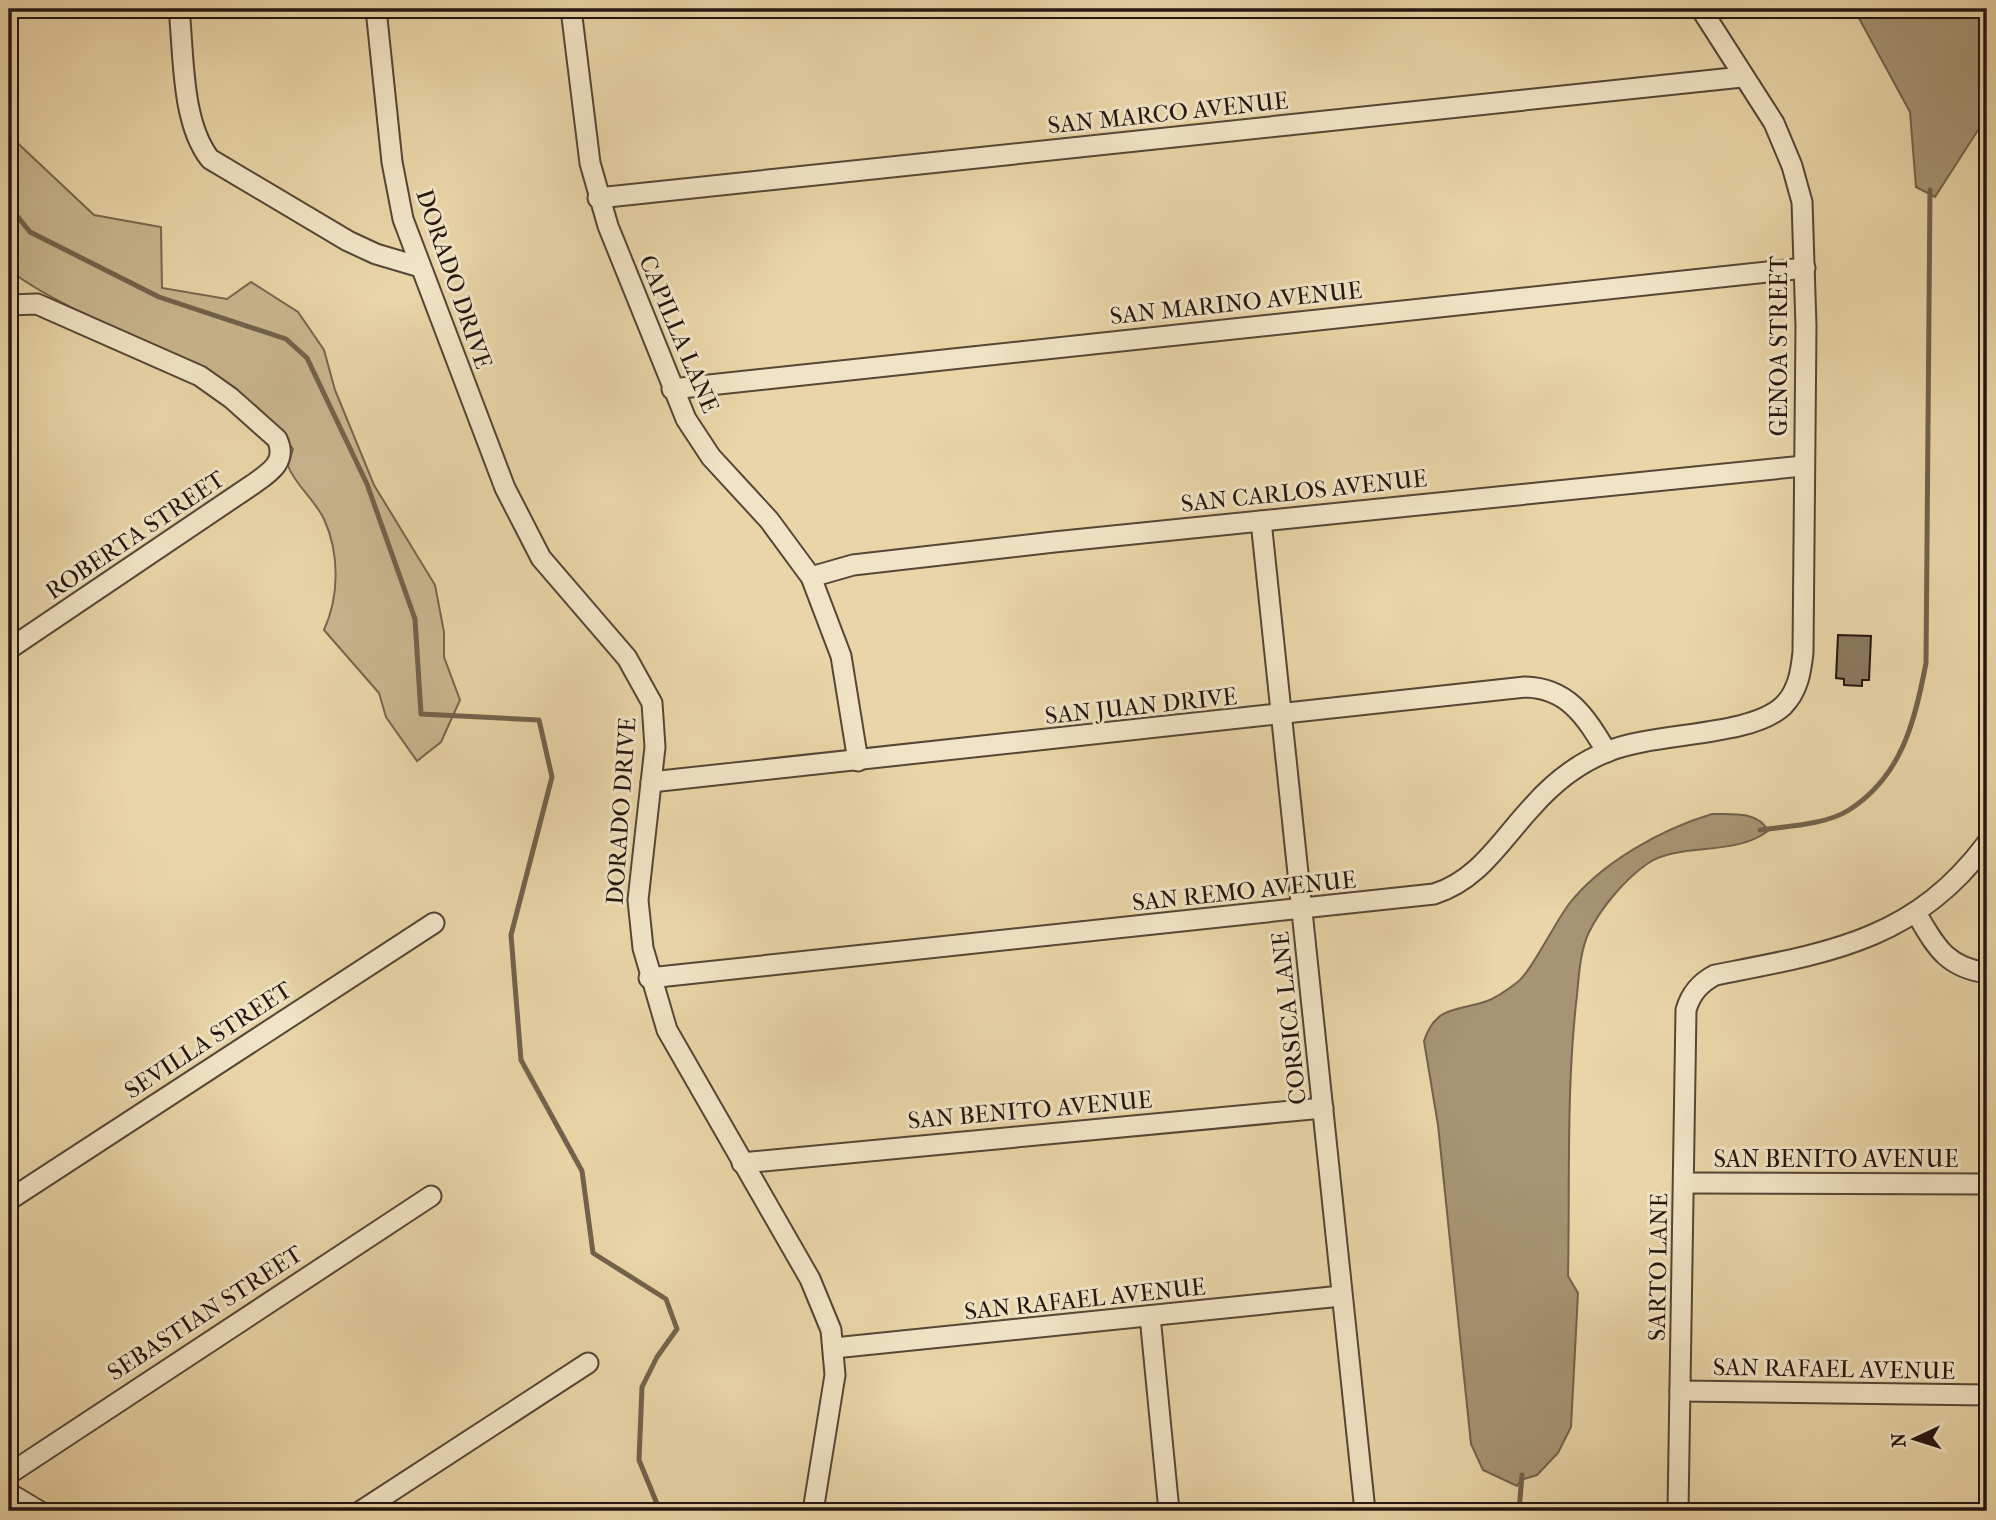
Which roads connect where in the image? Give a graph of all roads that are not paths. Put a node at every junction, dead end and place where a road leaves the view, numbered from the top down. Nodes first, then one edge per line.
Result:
1 (179, 9) edge
2 (376, 9) edge
3 (572, 9) edge
4 (1700, 9) edge
5 (1742, 76) junction
6 (598, 198) junction
7 (420, 267) junction
8 (1805, 268) junction
9 (10, 304) edge
10 (672, 389) junction
11 (1803, 466) junction
12 (1261, 521) junction
13 (811, 577) junction
14 (9, 649) edge
15 (1784, 705) joint
16 (1282, 715) junction
17 (1606, 752) junction
18 (858, 761) junction
19 (651, 782) junction
20 (1987, 843) edge
21 (1303, 909) junction
22 (1916, 913) junction
23 (434, 923) dead end
24 (1987, 973) edge
25 (649, 978) junction
26 (1323, 1108) junction
27 (742, 1163) junction
28 (1684, 1182) junction
29 (1987, 1184) edge
30 (431, 1196) dead end
31 (9, 1200) edge
32 (1341, 1296) junction
33 (1150, 1316) junction
34 (834, 1348) junction
35 (588, 1363) dead end
36 (1680, 1391) junction
37 (1987, 1395) edge
38 (9, 1474) edge
39 (9, 1493) edge
40 (40, 1511) edge
41 (360, 1511) edge
42 (813, 1511) edge
43 (1169, 1511) edge
44 (1365, 1511) edge
45 (1678, 1511) edge

1 - 7 street
2 - 7 street, DORADO DRIVE
3 - 6 street, CAPILLA LANE
4 - 5 street, GENOA STREET
5 - 6 street, SAN MARCO AVENUE
5 - 8 street, GENOA STREET
6 - 10 street, CAPILLA LANE
7 - 19 street, DORADO DRIVE
8 - 10 street, SAN MARINO AVENUE
8 - 11 street, GENOA STREET
9 - 14 street, ROBERTA STREET
10 - 13 street, CAPILLA LANE
11 - 12 street, SAN CARLOS AVENUE
11 - 15 street, GENOA STREET
12 - 13 street, SAN CARLOS AVENUE
12 - 16 street, CORSICA LANE
13 - 18 street, CAPILLA LANE
15 - 17 street, SAN REMO AVENUE
16 - 17 street, SAN JUAN DRIVE
16 - 18 street, SAN JUAN DRIVE
16 - 21 street, CORSICA LANE
17 - 21 street, SAN REMO AVENUE
18 - 19 street, SAN JUAN DRIVE
19 - 25 street, DORADO DRIVE
20 - 22 street, SARTO LANE
21 - 25 street, SAN REMO AVENUE
21 - 26 street, CORSICA LANE
22 - 24 street
22 - 28 street, SARTO LANE
23 - 31 street, SEVILLA STREET
25 - 27 street, DORADO DRIVE
26 - 27 street, SAN BENITO AVENUE
26 - 32 street, CORSICA LANE
27 - 34 street, DORADO DRIVE
28 - 29 street, SAN BENITO AVENUE
28 - 36 street, SARTO LANE
30 - 38 street, SEBASTIAN STREET
32 - 33 street, SAN RAFAEL AVENUE
32 - 44 street, CORSICA LANE
33 - 34 street, SAN RAFAEL AVENUE
33 - 43 street
34 - 42 street, DORADO DRIVE
35 - 41 street
36 - 37 street, SAN RAFAEL AVENUE
36 - 45 street, SARTO LANE
39 - 40 street

